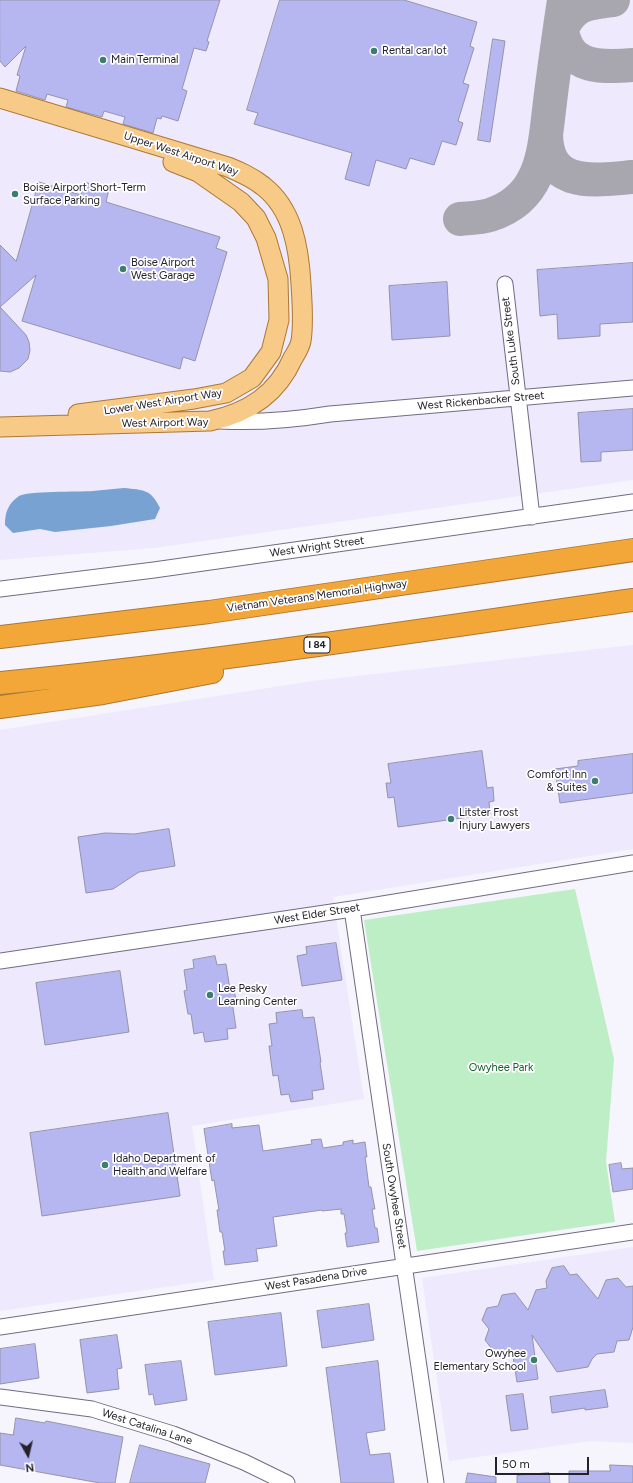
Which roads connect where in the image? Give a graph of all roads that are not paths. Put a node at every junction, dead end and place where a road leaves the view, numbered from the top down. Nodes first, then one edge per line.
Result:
1 (0, 98) edge
2 (0, 108) edge
3 (505, 284) dead end
4 (633, 388) edge
5 (518, 398) junction
6 (330, 414) joint
7 (210, 421) junction
8 (1, 427) edge
9 (633, 502) edge
10 (532, 517) junction
11 (633, 550) edge
12 (0, 589) edge
13 (633, 600) edge
14 (209, 612) junction
15 (0, 625) edge
16 (0, 637) edge
17 (365, 639) junction
18 (0, 684) edge
19 (0, 707) edge
20 (633, 863) edge
21 (352, 908) junction
22 (0, 961) edge
23 (633, 1232) edge
24 (405, 1266) junction
25 (0, 1327) edge
26 (0, 1397) edge
27 (287, 1483) edge
28 (436, 1483) edge

1 - 7 main road, Upper West Airport Way
2 - 8 main road, Lower West Airport Way
3 - 5 street, South Luke Street
4 - 5 street, West Rickenbacker Street
5 - 6 street, West Rickenbacker Street
5 - 10 street, South Luke Street
6 - 7 street, West Airport Way
7 - 8 main road, West Airport Way
9 - 10 street, West Wright Street
10 - 12 street, West Wright Street
11 - 14 highway, Vietnam Veterans Memorial Highway
13 - 17 highway, I 84
14 - 15 highway
14 - 16 highway, Vietnam Veterans Memorial Highway
17 - 18 highway, I 84
17 - 19 highway
20 - 21 street, West Elder Street
21 - 22 street, West Elder Street
21 - 24 street, South Owyhee Street
23 - 24 street, West Pasadena Drive
24 - 25 street, West Pasadena Drive
24 - 28 street, South Owyhee Street
26 - 27 street, West Catalina Lane

